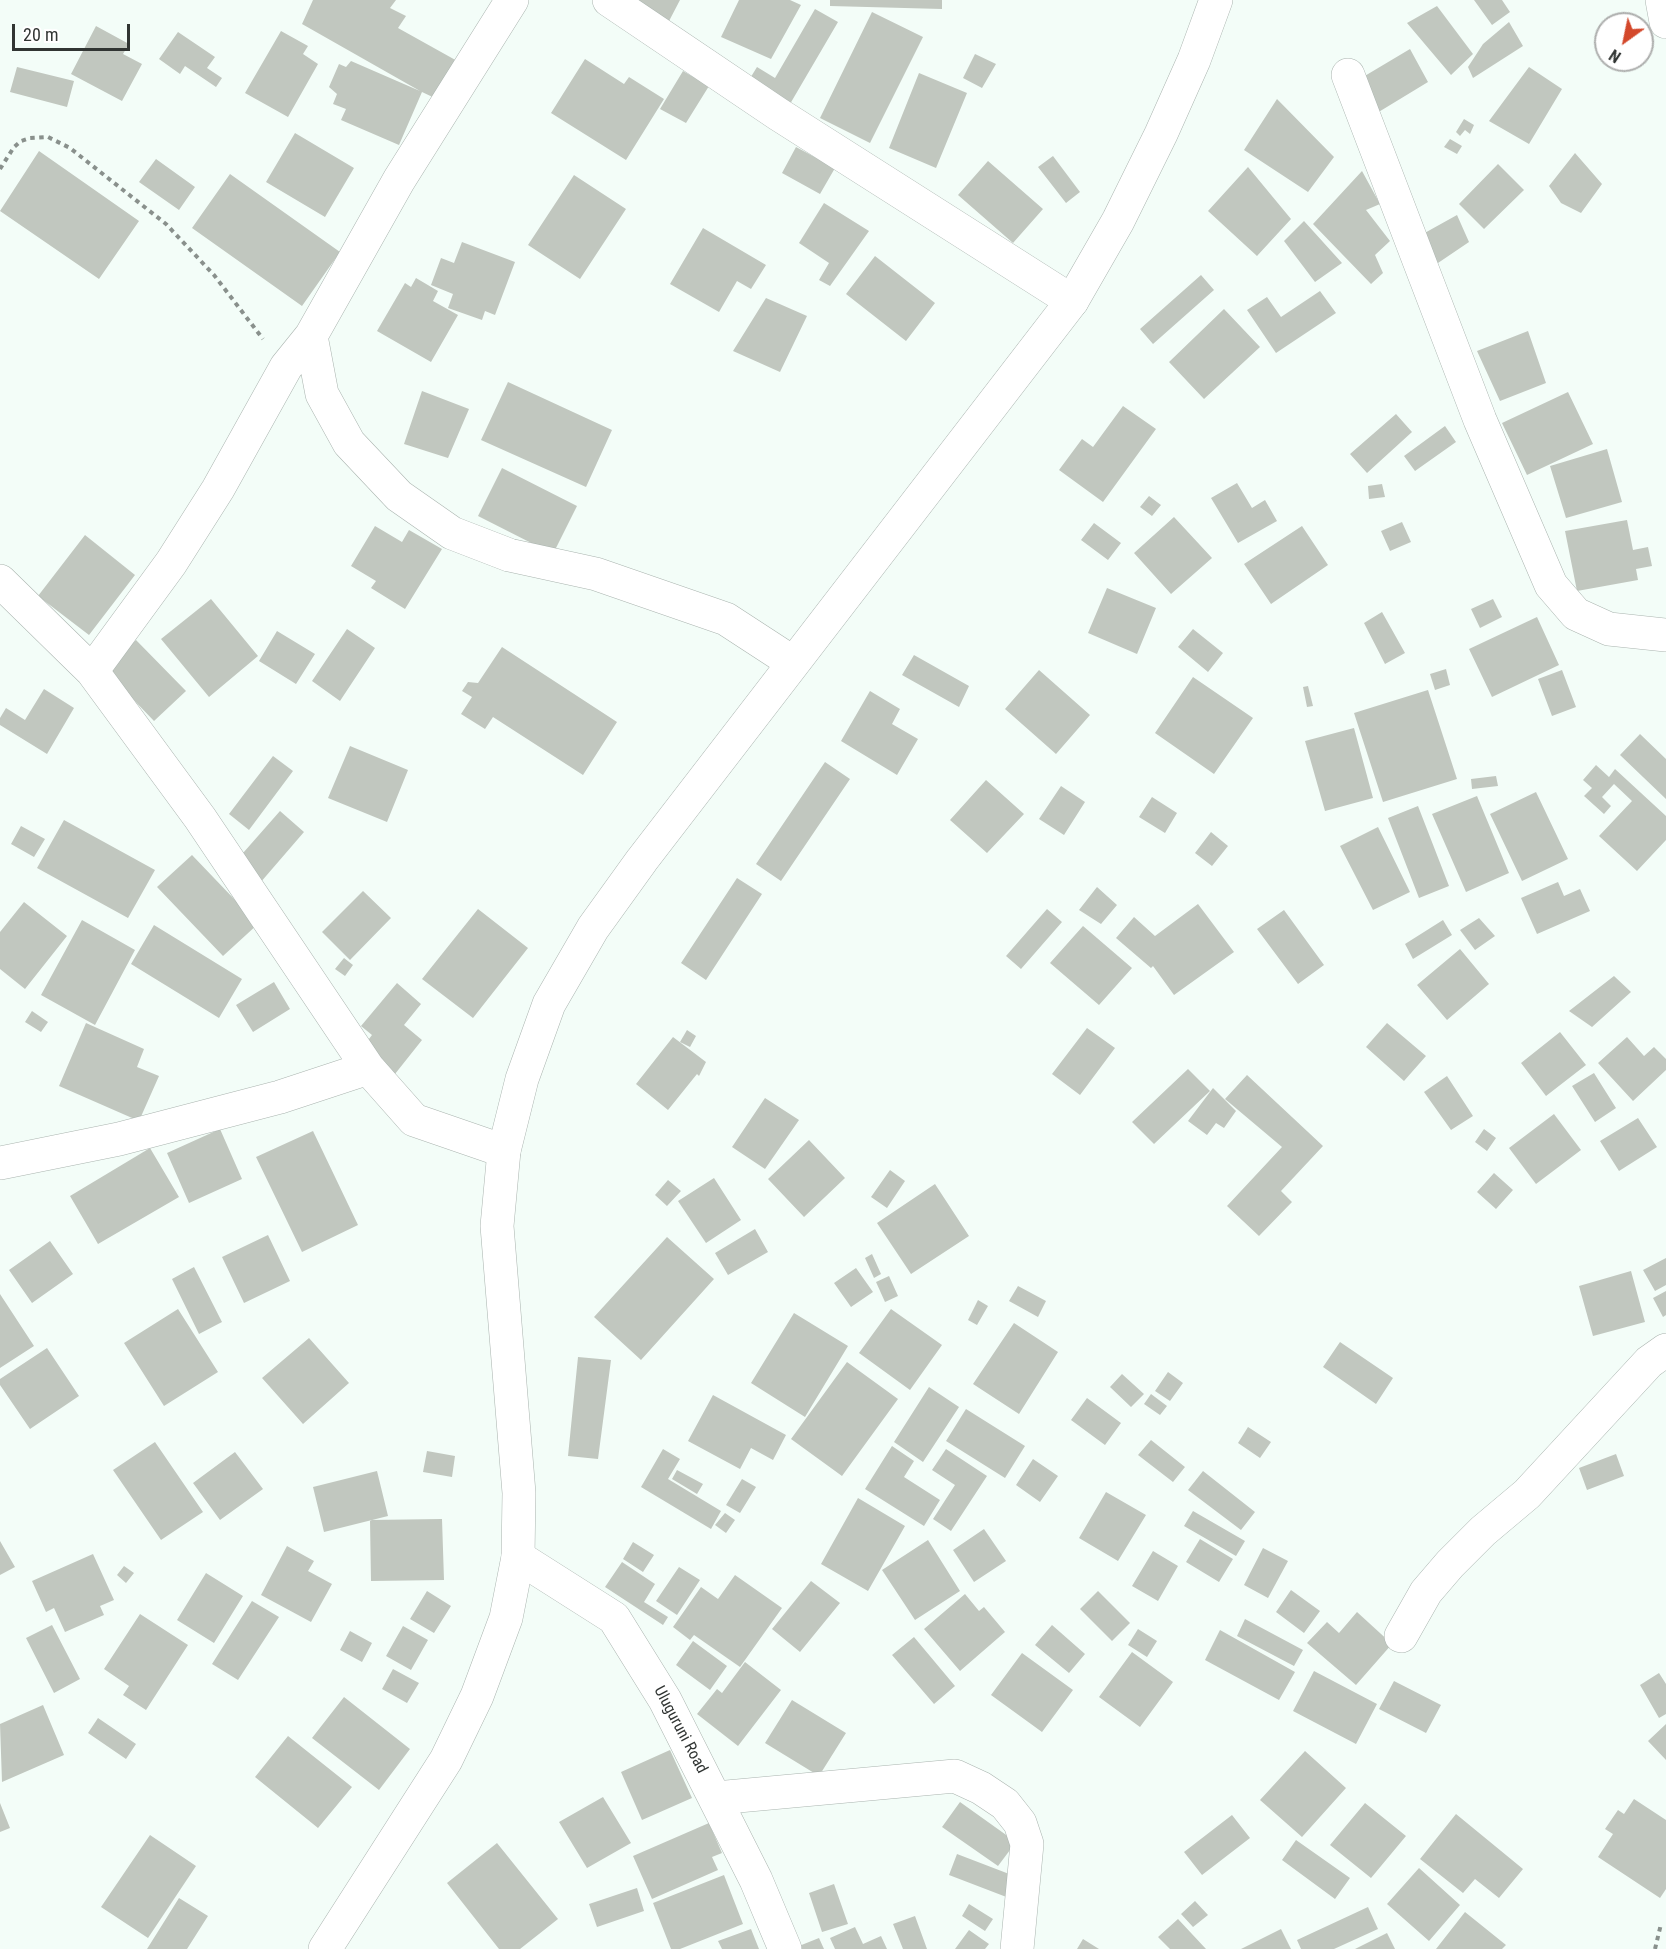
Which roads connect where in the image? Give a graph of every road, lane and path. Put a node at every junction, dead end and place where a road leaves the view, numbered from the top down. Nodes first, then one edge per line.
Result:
1 (512, 0) edge
2 (609, 0) edge
3 (1216, 0) edge
4 (1662, 0) edge
5 (1666, 22) edge
6 (1348, 75) dead end
7 (0, 169) edge
8 (1072, 302) junction
9 (311, 336) junction
10 (286, 367) junction
11 (0, 581) edge
12 (1666, 635) edge
13 (792, 663) junction
14 (92, 671) junction
15 (368, 1068) junction
16 (504, 1151) junction
17 (0, 1163) edge
18 (1666, 1350) edge
19 (518, 1557) junction
20 (1401, 1636) dead end
21 (716, 1798) junction
22 (1661, 1924) dead end
23 (325, 1949) edge
24 (785, 1949) edge
25 (1017, 1949) edge
26 (1655, 1949) edge

1 - 9 street
2 - 8 street
3 - 8 street
4 - 5 street
6 - 12 street
7 - 10 path
8 - 13 street
9 - 10 street
9 - 13 street
10 - 14 street
11 - 14 street
13 - 16 street
14 - 15 street
15 - 16 street
15 - 17 street
16 - 19 street
18 - 20 street
19 - 21 street, Uluguruni Road
19 - 23 street
21 - 24 street, Uluguruni Road
21 - 25 street
22 - 26 path

